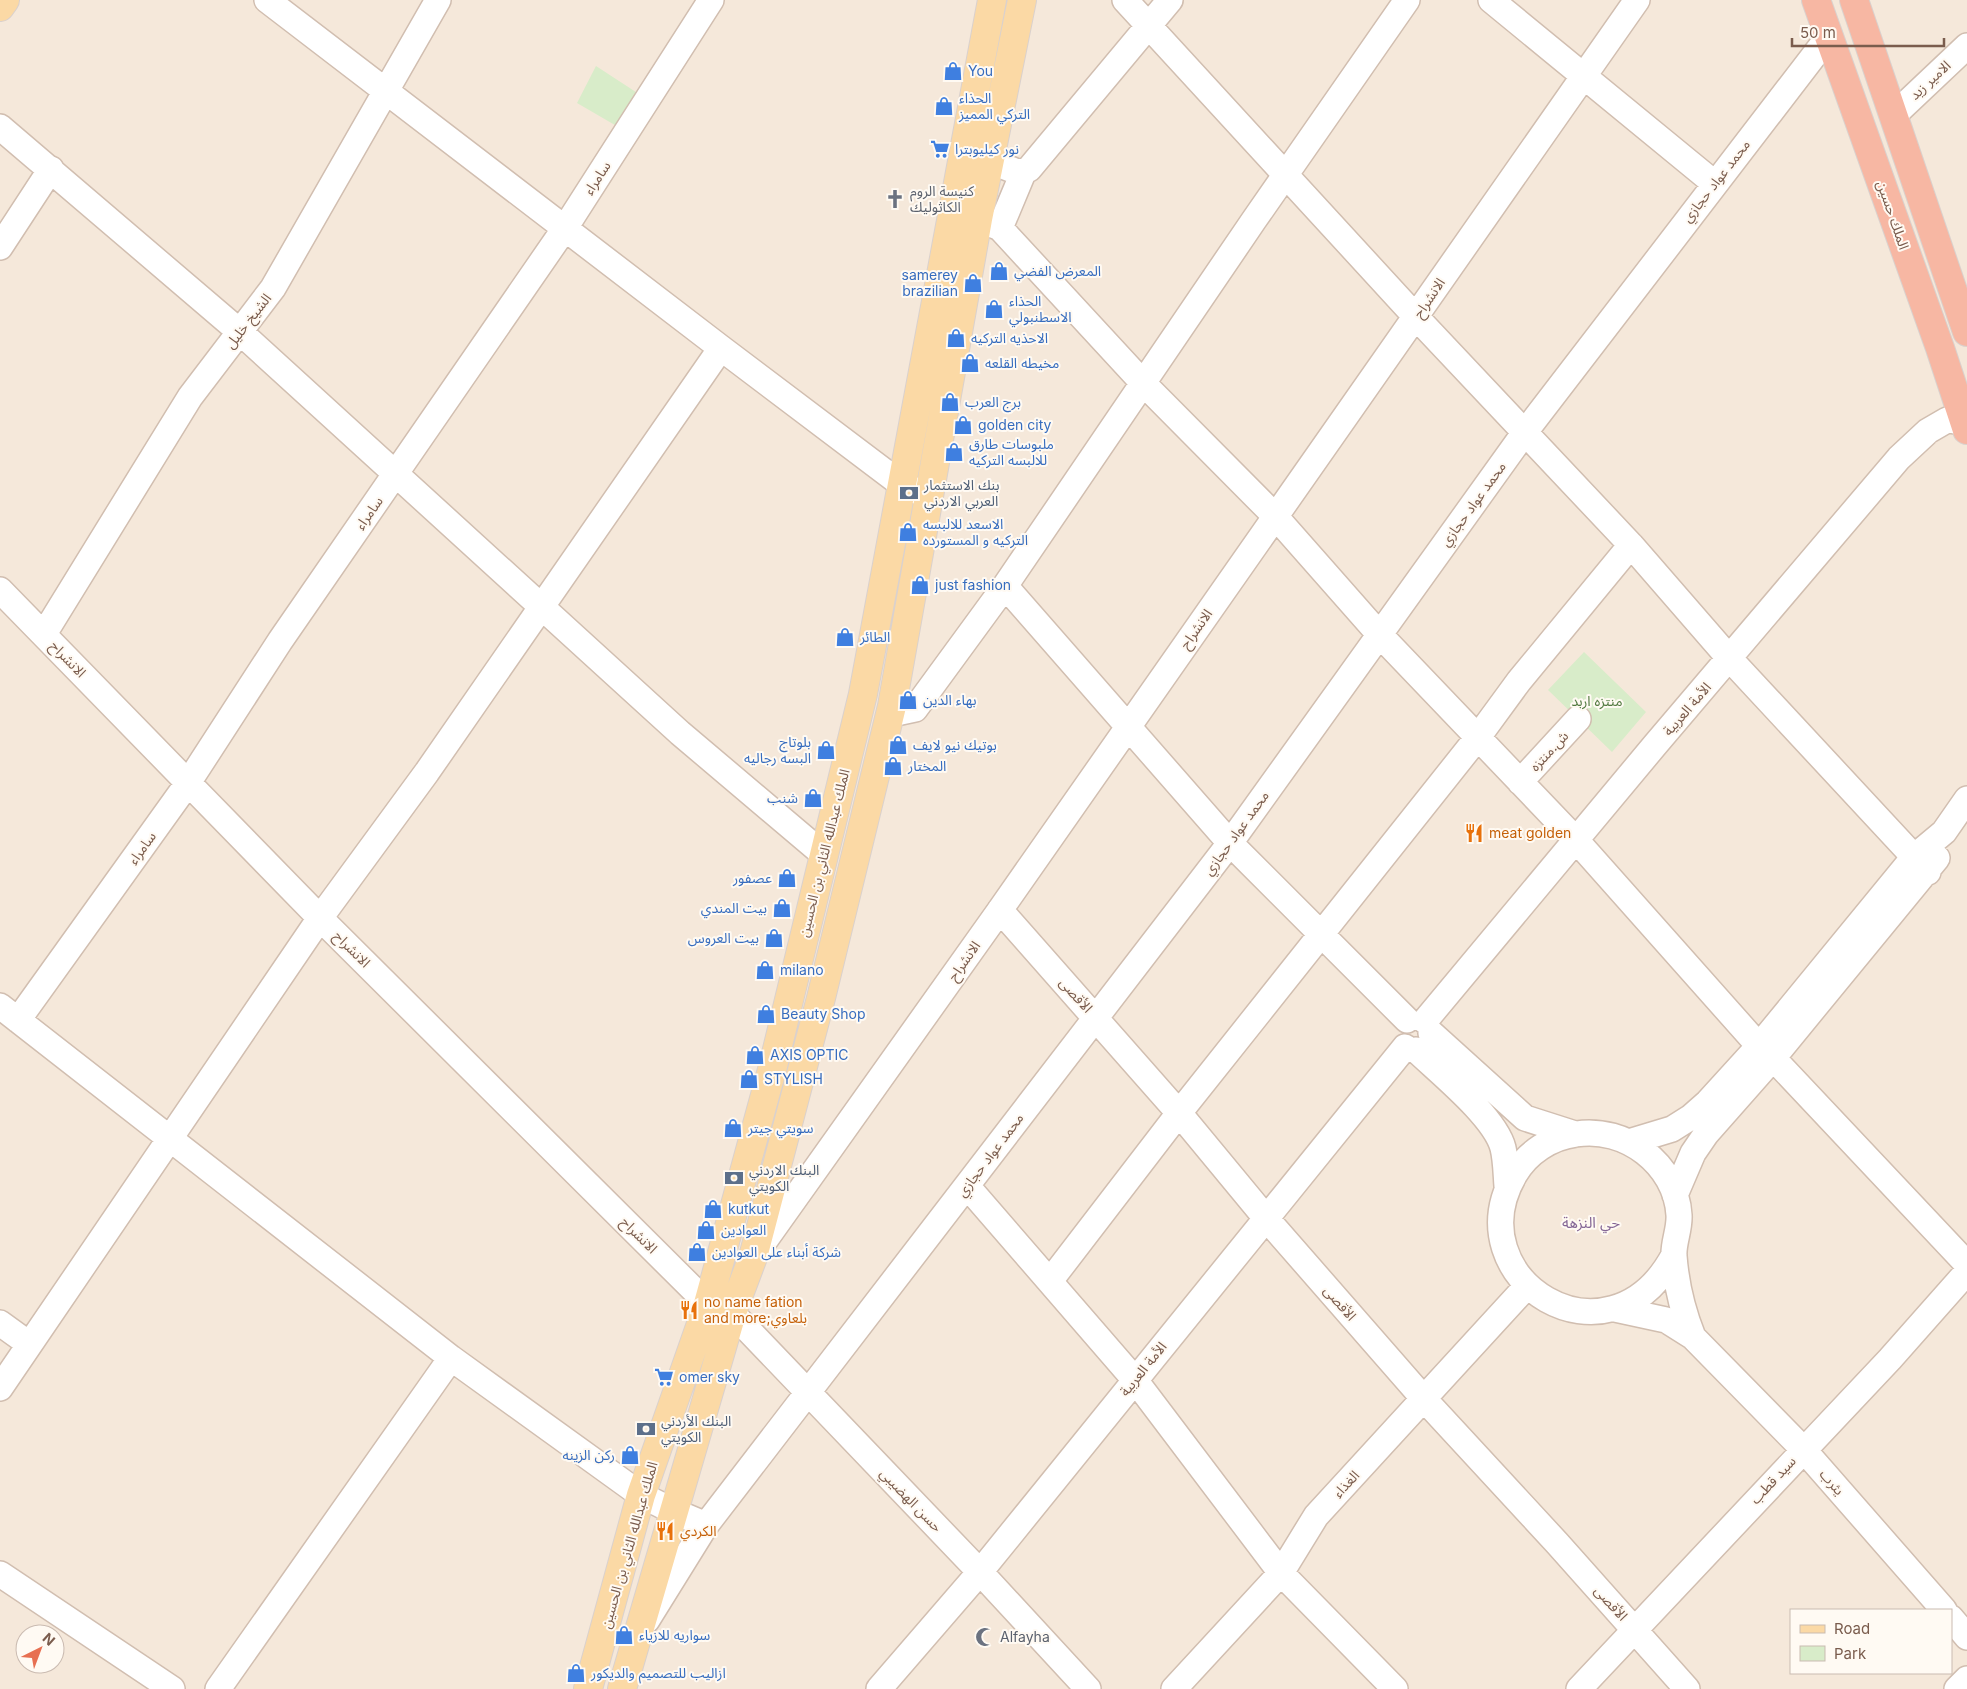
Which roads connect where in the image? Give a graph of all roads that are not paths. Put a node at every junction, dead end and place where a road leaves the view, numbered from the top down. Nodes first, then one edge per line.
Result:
1 (5, 0) edge
2 (267, 0) edge
3 (438, 0) edge
4 (711, 0) edge
5 (992, 0) edge
6 (1022, 0) edge
7 (1125, 0) edge
8 (1170, 0) edge
9 (1407, 0) edge
10 (1491, 0) edge
11 (1637, 0) edge
12 (1816, 0) edge
13 (1854, 0) edge
14 (0, 7) edge
15 (1150, 26) junction
16 (1829, 36) junction
17 (1967, 46) edge
18 (1583, 74) junction
19 (386, 90) junction
20 (1894, 115) junction
21 (0, 128) edge
22 (1866, 138) junction
23 (990, 161) junction
24 (51, 170) junction
25 (1023, 173) junction
26 (1286, 176) junction
27 (1714, 183) junction
28 (989, 223) junction
29 (565, 228) junction
30 (0, 247) edge
31 (1953, 289) junction
32 (1922, 297) junction
33 (1416, 317) junction
34 (240, 332) junction
35 (1967, 332) edge
36 (1967, 342) edge
37 (721, 348) junction
38 (1940, 348) junction
39 (1144, 384) junction
40 (1966, 425) edge
41 (1525, 432) junction
42 (397, 474) junction
43 (901, 484) junction
44 (928, 497) junction
45 (1275, 516) junction
46 (1631, 545) junction
47 (1005, 586) junction
48 (0, 590) edge
49 (542, 606) junction
50 (44, 634) junction
51 (1378, 634) junction
52 (1730, 659) junction
53 (892, 706) junction
54 (1578, 719) dead end
55 (1128, 726) junction
56 (1478, 738) junction
57 (1520, 782) junction
58 (188, 783) junction
59 (1967, 799) edge
60 (1576, 840) junction
61 (1230, 843) junction
62 (823, 854) junction
63 (1921, 864) junction
64 (1000, 910) junction
65 (320, 918) junction
66 (1322, 935) junction
67 (9, 1013) edge
68 (1095, 1017) junction
69 (1417, 1034) junction
70 (1766, 1052) junction
71 (1179, 1113) junction
72 (1575, 1134) junction
73 (170, 1140) junction
74 (1630, 1142) junction
75 (967, 1186) junction
76 (1507, 1186) junction
77 (1675, 1195) junction
78 (1265, 1218) junction
79 (1674, 1254) junction
80 (753, 1257) junction
81 (1967, 1264) edge
82 (1967, 1272) edge
83 (1050, 1280) junction
84 (1527, 1286) junction
85 (720, 1309) junction
86 (1615, 1309) junction
87 (0, 1324) edge
88 (1693, 1337) junction
89 (29, 1344) junction
90 (451, 1358) junction
91 (1135, 1380) junction
92 (0, 1388) edge
93 (808, 1393) junction
94 (1424, 1399) junction
95 (1803, 1449) junction
96 (642, 1495) junction
97 (673, 1511) junction
98 (706, 1525) junction
99 (980, 1572) junction
100 (1280, 1573) junction
101 (0, 1574) edge
102 (1943, 1609) edge
103 (1952, 1619) edge
104 (641, 1628) junction
105 (1634, 1630) junction
106 (1967, 1637) edge
107 (1967, 1679) edge
108 (172, 1689) edge
109 (218, 1689) edge
110 (588, 1689) edge
111 (622, 1689) edge
112 (879, 1689) edge
113 (1088, 1689) edge
114 (1174, 1689) edge
115 (1395, 1689) edge
116 (1579, 1689) edge
117 (1687, 1689) edge
118 (1957, 1689) edge

1 - 14 main road
2 - 19 street
3 - 19 street, الشيخ خليل
4 - 29 street, سامراء
5 - 43 main road, الملك عبدالله الثاني بن الحسين
6 - 23 main road, الملك عبدالله الثاني بن الحسين
7 - 15 street
8 - 15 street
9 - 26 street
10 - 18 street
11 - 18 street, الانشراح
12 - 16 highway, الملك حسين
13 - 20 highway
15 - 25 street
15 - 26 street
16 - 22 highway, الملك حسين
16 - 27 street, محمد عواد حجازي
17 - 20 street, الامير زيد
18 - 27 street
18 - 33 street, الانشراح
19 - 29 street
19 - 34 street, الشيخ خليل
20 - 22 highway
20 - 31 highway
21 - 24 street
22 - 32 highway, الملك حسين
23 - 25 street
23 - 28 main road, الملك عبدالله الثاني بن الحسين
24 - 30 street
24 - 34 street
25 - 28 street
26 - 33 street
26 - 39 street
27 - 41 street, محمد عواد حجازي
28 - 39 street
28 - 44 main road, الملك عبدالله الثاني بن الحسين
29 - 37 street
29 - 42 street, سامراء
31 - 32 highway
31 - 35 highway
32 - 38 highway, الملك حسين
33 - 41 street
33 - 45 street, الانشراح
34 - 42 street
34 - 50 street, الشيخ خليل
36 - 38 highway
37 - 43 street
37 - 49 street
38 - 40 highway, الملك حسين
39 - 45 street
39 - 47 street
40 - 52 street, الأمة العربية
41 - 46 street
41 - 51 street, محمد عواد حجازي
42 - 49 street
42 - 58 street, سامراء
43 - 44 street
43 - 62 main road, الملك عبدالله الثاني بن الحسين
44 - 53 main road, الملك عبدالله الثاني بن الحسين
45 - 51 street
45 - 55 street, الانشراح
46 - 52 street
46 - 56 street
47 - 53 street
47 - 55 street
48 - 50 street, الانشراح
49 - 62 street
49 - 65 street
50 - 58 street, الانشراح
51 - 56 street
51 - 61 street, محمد عواد حجازي
52 - 60 street, الأمة العربية
52 - 63 street
53 - 80 main road, الملك عبدالله الثاني بن الحسين
54 - 57 street, ش.منتزه
55 - 61 street
55 - 64 street, الانشراح
56 - 57 street
56 - 66 street
57 - 60 street
58 - 65 street, الانشراح
58 - 67 street, سامراء
59 - 63 street
60 - 69 street, الأمة العربية
60 - 70 street
61 - 66 street
61 - 68 street, محمد عواد حجازي
62 - 85 main road, الملك عبدالله الثاني بن الحسين
63 - 70 street
64 - 68 street, الأقصى
64 - 80 street, الانشراح
65 - 73 street
65 - 85 street, الانشراح
66 - 69 street
66 - 71 street
67 - 73 street
68 - 71 street, الأقصى
68 - 75 street, محمد عواد حجازي
69 - 72 street
69 - 76 street
69 - 78 street, الأمة العربية
70 - 74 street
70 - 77 street
70 - 81 street
71 - 78 street, الأقصى
71 - 83 street
72 - 74 street
72 - 76 street
73 - 89 street
73 - 90 street
74 - 77 street
75 - 83 street
75 - 93 street, محمد عواد حجازي
76 - 84 street
77 - 79 street
78 - 91 street, الأمة العربية
78 - 94 street, الأقصى
79 - 86 street
79 - 88 street
80 - 85 main road, الملك عبدالله الثاني بن الحسين
82 - 95 street, سيد قطب
83 - 91 street
84 - 86 street
84 - 94 street, الغذاء
85 - 93 street, حسن الهضيبي
85 - 96 main road, الملك عبدالله الثاني بن الحسين
85 - 97 main road, الملك عبدالله الثاني بن الحسين
86 - 88 street
87 - 89 street
88 - 95 street, يثرب
89 - 92 street
90 - 96 street
90 - 109 street
91 - 99 street, الأمة العربية
91 - 100 street
93 - 98 street, محمد عواد حجازي
93 - 99 street, حسن الهضيبي
94 - 100 street, الغذاء
94 - 105 street, الأقصى
95 - 102 street, يثرب
95 - 105 street, سيد قطب
96 - 97 street
96 - 110 main road, الملك عبدالله الثاني بن الحسين
97 - 98 street
97 - 104 main road, الملك عبدالله الثاني بن الحسين
98 - 104 street, محمد عواد حجازي
99 - 112 street, الأمة العربية
99 - 113 street, حسن الهضيبي
100 - 114 street, الغذاء
100 - 115 street
101 - 108 street
103 - 106 street
104 - 111 main road, الملك عبدالله الثاني بن الحسين
105 - 116 street, سيد قطب
105 - 117 street, الأقصى
107 - 118 street

